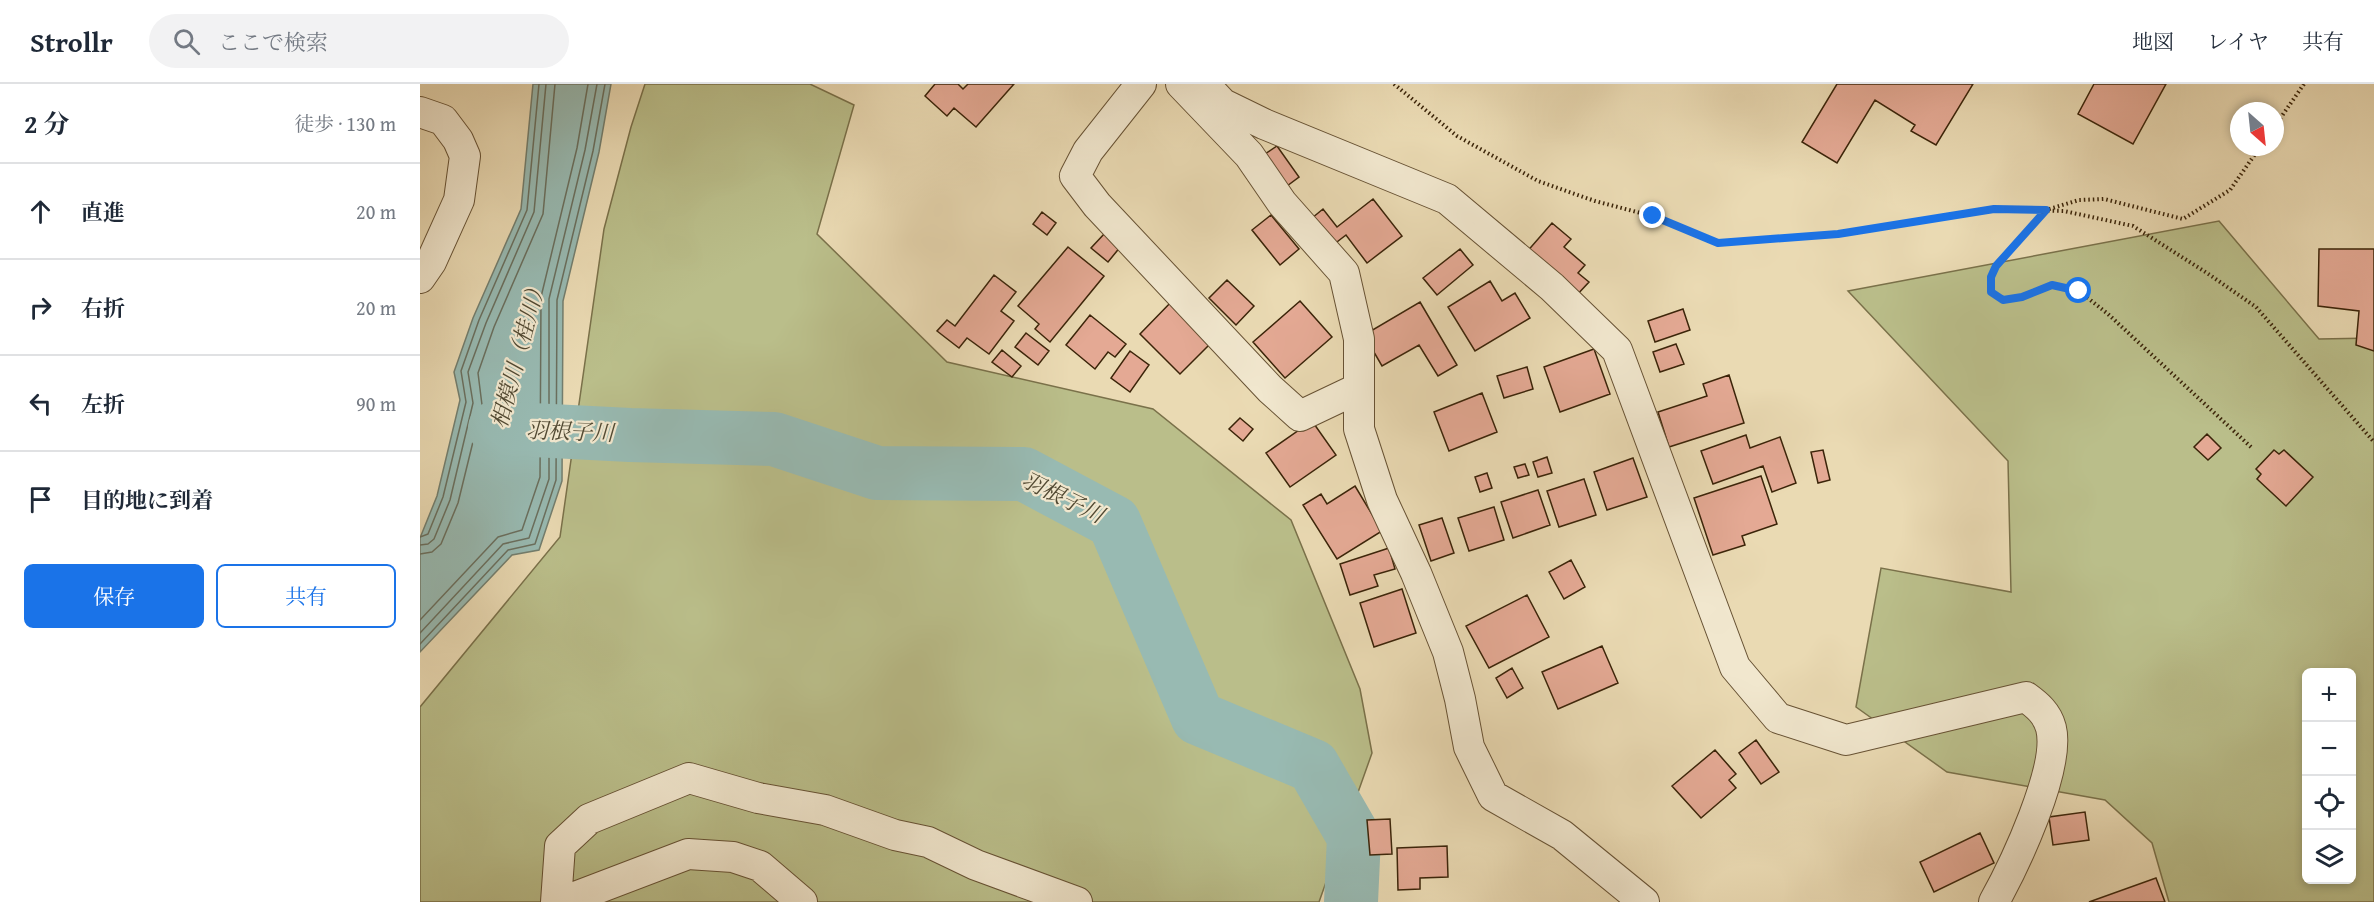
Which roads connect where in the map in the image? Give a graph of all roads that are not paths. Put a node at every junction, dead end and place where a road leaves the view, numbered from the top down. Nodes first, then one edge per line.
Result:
1 (1141, 84) edge
2 (1181, 84) edge
3 (1204, 84) edge
4 (420, 112) edge
5 (420, 278) edge
6 (1359, 388) junction
7 (556, 902) edge
8 (562, 902) edge
9 (802, 902) edge
10 (1077, 902) edge
11 (1644, 902) edge
12 (1995, 902) edge

1 - 6 street
2 - 6 street
3 - 12 street
4 - 5 street
6 - 11 street
7 - 10 street
8 - 9 street

